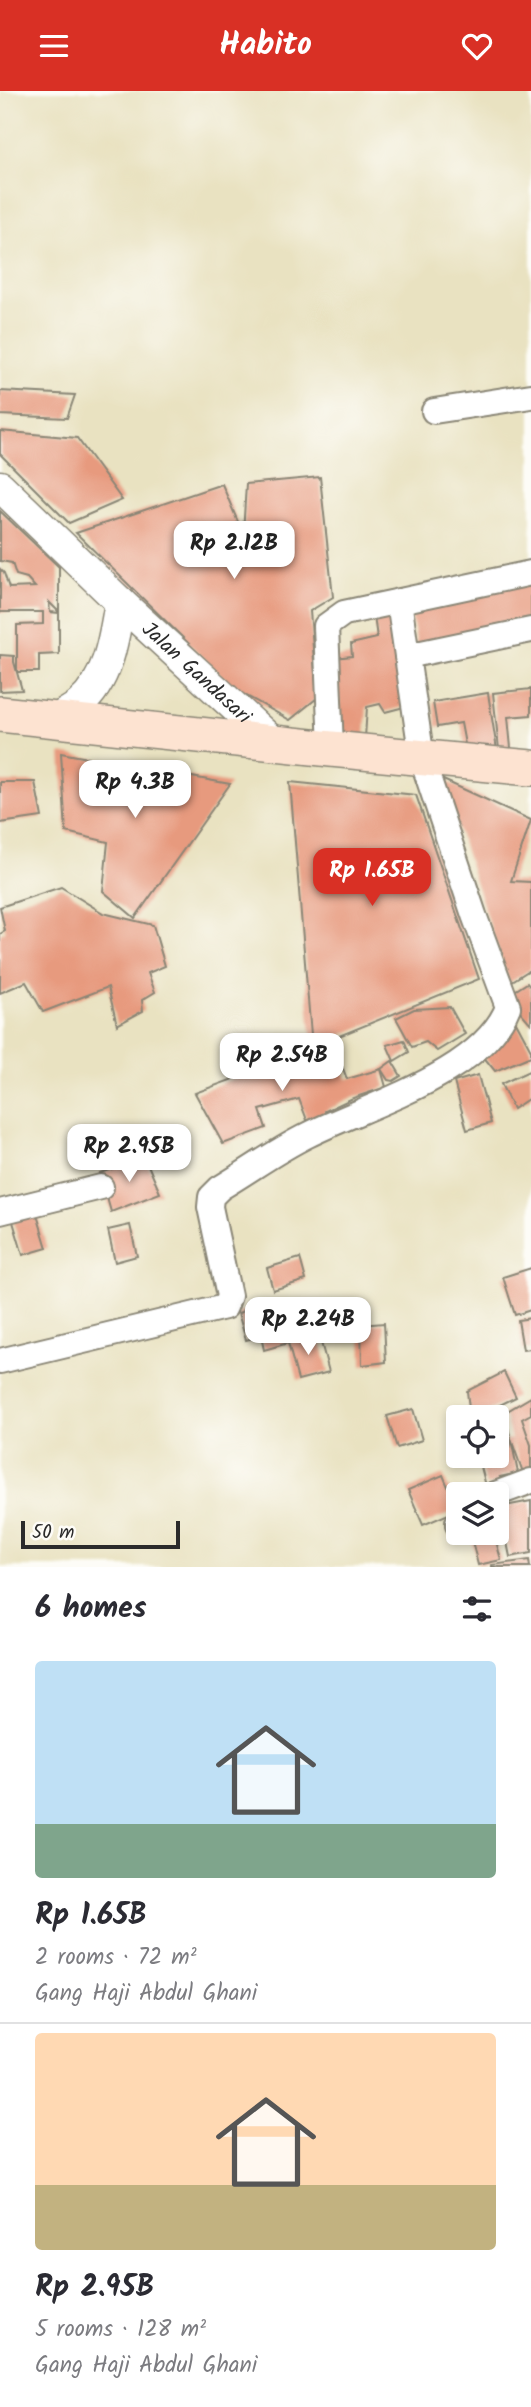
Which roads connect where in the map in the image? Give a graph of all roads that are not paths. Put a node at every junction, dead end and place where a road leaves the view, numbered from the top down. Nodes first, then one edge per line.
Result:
1 (531, 396) edge
2 (434, 411) dead end
3 (0, 486) edge
4 (531, 573) edge
5 (399, 601) junction
6 (120, 602) junction
7 (531, 630) edge
8 (407, 656) junction
9 (0, 714) edge
10 (57, 719) junction
11 (275, 744) junction
12 (331, 750) junction
13 (422, 759) junction
14 (531, 768) edge
15 (102, 1187) dead end
16 (0, 1212) edge
17 (0, 1361) edge
18 (531, 1481) edge
19 (509, 1489) edge

1 - 2 street
3 - 6 street, Jalan Gandasari
4 - 5 street
5 - 8 street
5 - 12 street
6 - 10 street, Jalan Gandasari
6 - 11 street, Jalan Gandasari
7 - 8 street
8 - 13 street
9 - 10 main road
10 - 11 main road
11 - 12 main road
12 - 13 main road
13 - 14 main road
13 - 17 street
15 - 16 street
18 - 19 street

